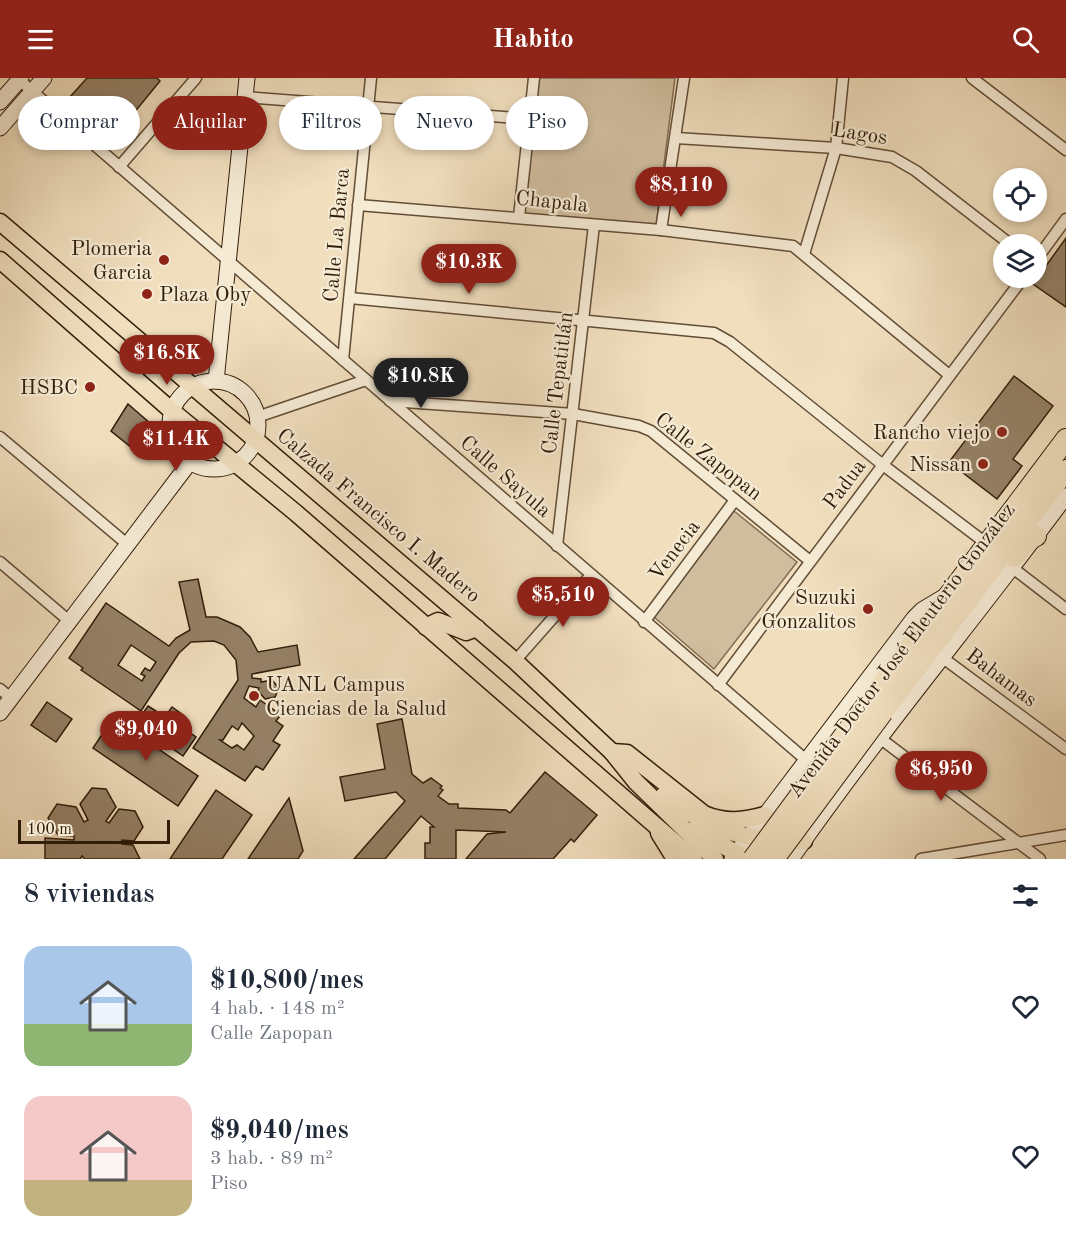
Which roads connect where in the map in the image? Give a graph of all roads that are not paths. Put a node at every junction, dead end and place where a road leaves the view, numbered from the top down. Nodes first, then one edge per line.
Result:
1 (44, 78) edge
2 (196, 78) edge
3 (247, 78) edge
4 (371, 78) edge
5 (534, 78) edge
6 (684, 78) edge
7 (843, 78) edge
8 (972, 78) edge
9 (19, 79) edge
10 (32, 91) junction
11 (245, 96) edge
12 (368, 96) edge
13 (532, 96) edge
14 (0, 102) edge
15 (382, 106) edge
16 (506, 116) edge
17 (0, 128) edge
18 (676, 138) junction
19 (836, 148) junction
20 (240, 150) edge
21 (363, 150) edge
22 (526, 150) edge
23 (1066, 150) edge
24 (119, 166) junction
25 (358, 205) junction
26 (519, 217) junction
27 (1066, 219) edge
28 (0, 222) edge
29 (594, 225) junction
30 (662, 230) junction
31 (997, 234) edge
32 (1047, 245) edge
33 (804, 254) junction
34 (0, 260) edge
35 (228, 263) junction
36 (1015, 288) edge
37 (350, 298) junction
38 (585, 321) junction
39 (343, 360) junction
40 (948, 374) junction
41 (366, 380) junction
42 (216, 381) junction
43 (192, 387) junction
44 (390, 401) junction
45 (172, 411) junction
46 (573, 414) junction
47 (258, 417) junction
48 (0, 437) edge
49 (1066, 439) edge
50 (256, 440) junction
51 (190, 462) junction
52 (237, 463) junction
53 (883, 465) junction
54 (1066, 470) edge
55 (1066, 496) edge
56 (735, 500) junction
57 (1036, 536) junction
58 (128, 544) junction
59 (987, 544) junction
60 (557, 546) junction
61 (810, 561) junction
62 (0, 562) edge
63 (1014, 569) junction
64 (590, 576) junction
65 (950, 594) junction
66 (1066, 609) edge
67 (68, 620) junction
68 (953, 621) junction
69 (644, 622) junction
70 (426, 627) junction
71 (477, 628) junction
72 (943, 658) junction
73 (515, 661) junction
74 (718, 685) junction
75 (5, 694) edge
76 (876, 708) junction
77 (0, 713) edge
78 (881, 739) junction
79 (568, 750) junction
80 (1066, 750) edge
81 (612, 752) junction
82 (806, 760) junction
83 (636, 782) junction
84 (780, 795) junction
85 (672, 814) junction
86 (650, 820) junction
87 (819, 821) junction
88 (1066, 835) edge
89 (748, 842) edge
90 (1018, 842) junction
91 (799, 852) edge
92 (675, 859) edge
93 (694, 859) edge
94 (715, 859) edge
95 (774, 859) edge
96 (921, 859) edge
97 (1040, 859) edge

1 - 10 street
2 - 24 street
3 - 11 street
4 - 12 street, Calle La Barca
5 - 13 street
6 - 18 street
7 - 19 street
8 - 23 street
9 - 10 street, Calle Sayula
9 - 14 street
10 - 17 street
10 - 24 street, Calle Sayula
15 - 16 street
18 - 19 street, Lagos
18 - 30 street
19 - 31 street, Lagos
19 - 33 street
20 - 35 street
21 - 25 street, Calle La Barca
22 - 26 street
24 - 35 street, Calle Sayula
25 - 26 street, Chapala
25 - 37 street, Calle La Barca
26 - 29 street, Chapala
27 - 32 street
28 - 43 main road, Calzada Francisco I. Madero
29 - 30 street, Chapala
29 - 38 street, Calle Tepatitlán
30 - 33 street, Chapala
33 - 40 street, Chapala
34 - 45 main road
35 - 39 street, Calle Sayula
35 - 42 street
36 - 40 street, Padua
37 - 38 street
37 - 39 street, Calle La Barca
38 - 46 street, Calle Tepatitlán
38 - 53 street
39 - 41 street, Calle Sayula
40 - 53 street, Padua
41 - 44 street, Calle Sayula
41 - 47 street
42 - 43 street
42 - 47 street
43 - 45 street
43 - 50 main road, Calzada Francisco I. Madero
44 - 46 street, Calle Zapopan
44 - 60 street, Calle Sayula
45 - 51 street
45 - 52 main road
46 - 56 street, Calle Zapopan
46 - 60 street, Calle Tepatitlán
47 - 50 street
48 - 58 street
49 - 59 highway, Avenida Doctor José Eleuterio González
50 - 52 street
50 - 71 main road, Calzada Francisco I. Madero
51 - 52 street
51 - 58 street
52 - 70 main road
53 - 59 street
53 - 61 street, Padua
54 - 68 highway, Avenida Doctor José Eleuterio González
55 - 57 street, Avenida Doctor José Eleuterio González
56 - 61 street, Calle Zapopan
56 - 69 street, Venecia
57 - 63 street, Avenida Doctor José Eleuterio González
57 - 68 highway
58 - 67 street
59 - 65 highway, Avenida Doctor José Eleuterio González
60 - 64 street, Calle Sayula
61 - 74 street, Padua
62 - 67 street
63 - 66 street
63 - 72 street, Avenida Doctor José Eleuterio González
64 - 69 street, Calle Sayula
64 - 73 street
65 - 76 highway, Avenida Doctor José Eleuterio González
65 - 82 street, Avenida Doctor José Eleuterio González
67 - 75 street
68 - 76 highway, Avenida Doctor José Eleuterio González
69 - 74 street, Calle Sayula
70 - 71 main road
70 - 79 main road
71 - 73 main road, Calzada Francisco I. Madero
72 - 78 street, Avenida Doctor José Eleuterio González
72 - 80 street, Bahamas
73 - 81 main road, Calzada Francisco I. Madero
74 - 82 street, Calle Sayula
75 - 77 street
76 - 89 highway, Avenida Doctor José Eleuterio González, bridge
76 - 95 highway, Avenida Doctor José Eleuterio González, bridge
78 - 87 street, Avenida Doctor José Eleuterio González
78 - 90 street
79 - 83 main road
79 - 86 main road
81 - 83 main road, Calzada Francisco I. Madero
81 - 89 main road
82 - 84 street, Avenida Doctor José Eleuterio González
83 - 85 main road, Calzada Francisco I. Madero
83 - 89 main road
84 - 87 street
84 - 89 street, Avenida Doctor José Eleuterio González
85 - 89 main road
85 - 94 main road, Calzada Francisco I. Madero
86 - 92 main road
86 - 93 main road
87 - 91 street, Avenida Doctor José Eleuterio González
88 - 90 street
89 - 91 main road
89 - 95 main road
90 - 96 street
90 - 97 street

